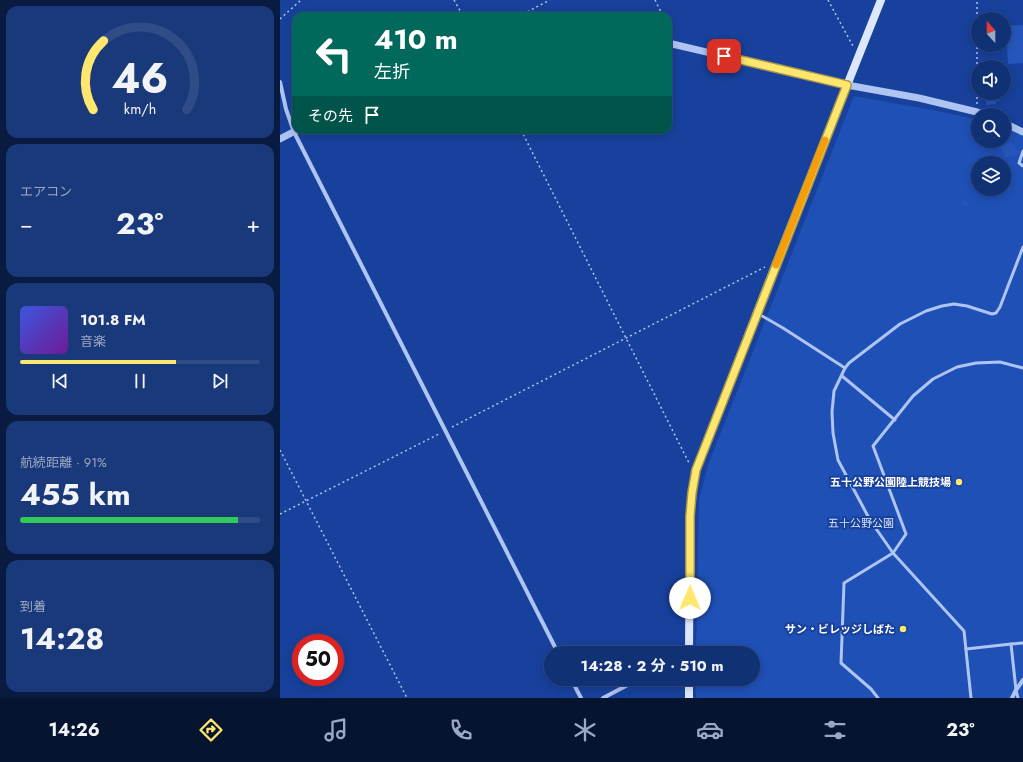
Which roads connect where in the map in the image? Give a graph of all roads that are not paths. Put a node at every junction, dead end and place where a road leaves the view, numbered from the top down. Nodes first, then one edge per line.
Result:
1 (881, 0) edge
2 (672, 44) edge
3 (280, 82) edge
4 (847, 85) junction
5 (971, 111) edge
6 (292, 123) edge
7 (1011, 126) edge
8 (1023, 132) edge
9 (292, 133) edge
10 (296, 134) edge
11 (280, 139) edge
12 (1023, 151) edge
13 (1023, 166) edge
14 (1023, 247) edge
15 (757, 313) junction
16 (845, 368) junction
17 (1023, 368) edge
18 (842, 376) junction
19 (895, 420) junction
20 (892, 553) junction
21 (1023, 643) edge
22 (1011, 644) junction
23 (554, 646) edge
24 (689, 646) edge
25 (966, 650) junction
26 (1023, 680) edge
27 (575, 686) edge
28 (626, 686) edge
29 (689, 686) edge
30 (1016, 690) junction
31 (581, 698) edge
32 (603, 698) edge
33 (689, 698) edge
34 (878, 698) edge
35 (971, 698) edge
36 (1012, 698) edge
37 (1018, 698) edge

1 - 4 main road
2 - 4 street
3 - 6 street
4 - 5 street
4 - 15 main road
7 - 8 street
9 - 11 street
10 - 23 street
12 - 13 lane
14 - 16 lane
15 - 16 lane
15 - 24 main road
16 - 18 lane
17 - 19 lane
18 - 19 lane
18 - 20 lane
19 - 20 lane
20 - 25 lane
20 - 34 lane
21 - 22 lane
22 - 25 lane
22 - 30 lane
25 - 35 lane
26 - 30 street
27 - 31 street
28 - 32 street
29 - 33 main road
30 - 36 street
30 - 37 lane

